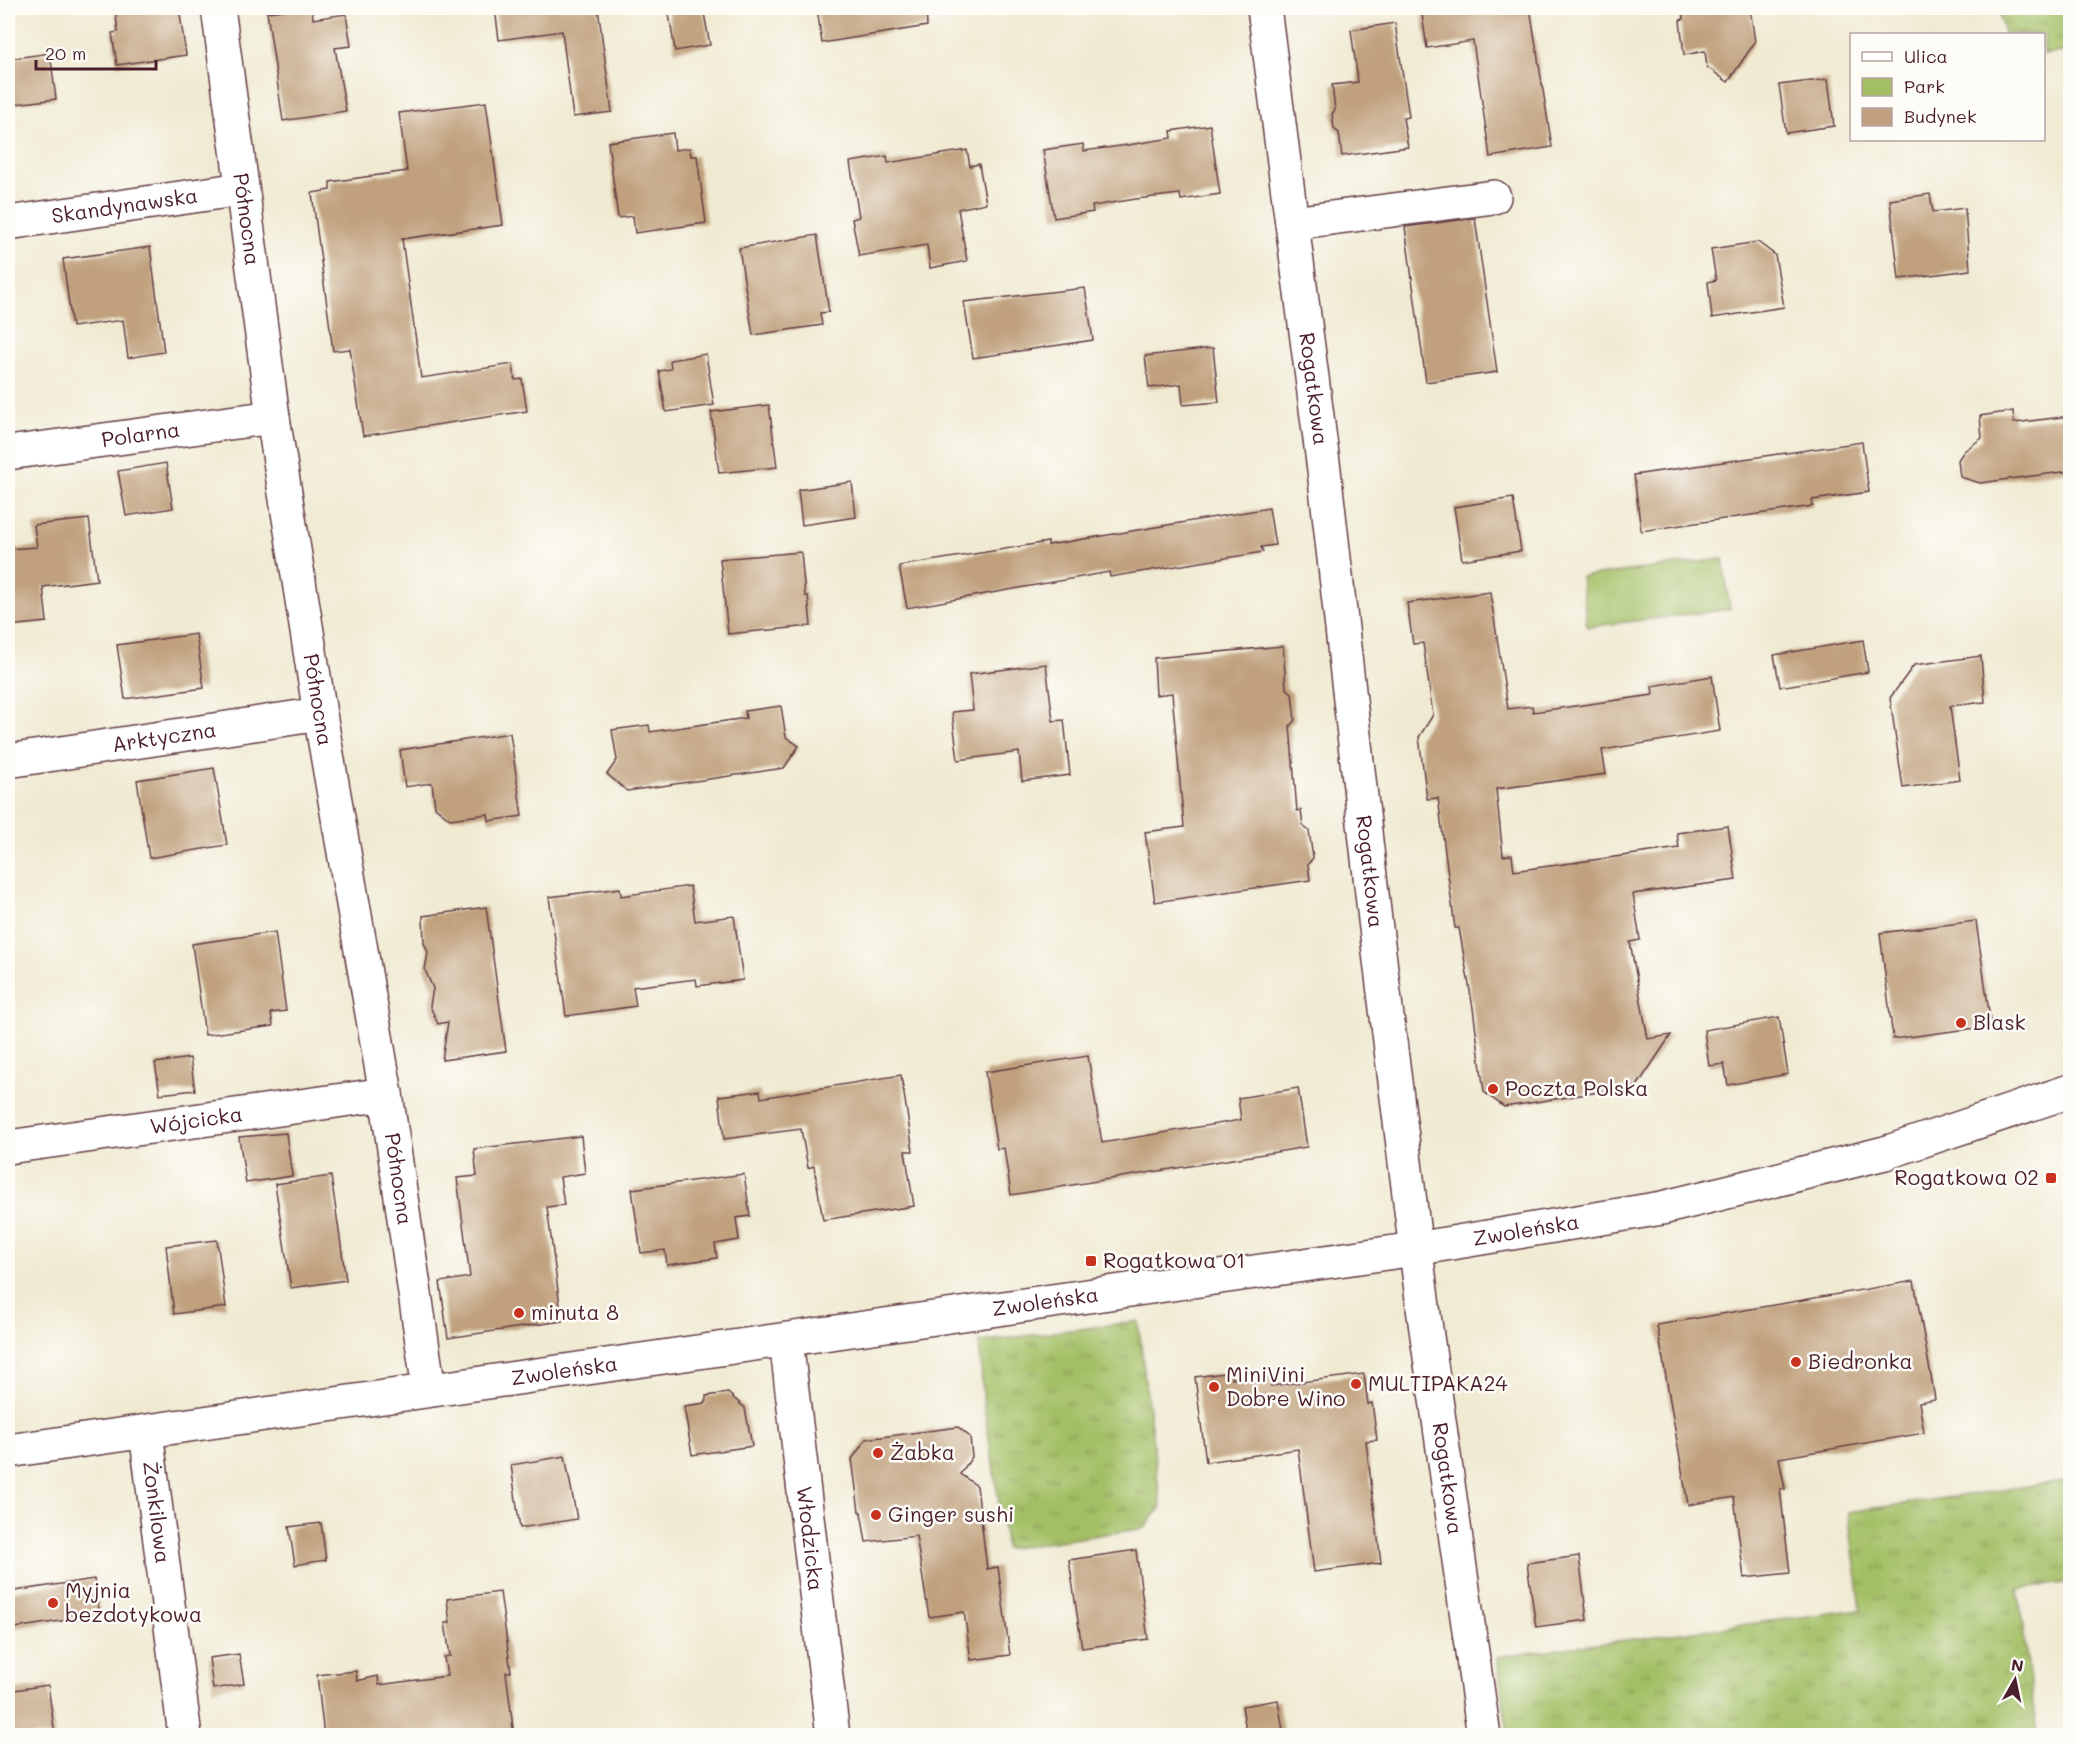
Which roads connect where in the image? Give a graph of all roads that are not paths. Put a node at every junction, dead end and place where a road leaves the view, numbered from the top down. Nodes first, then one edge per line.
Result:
1 (218, 8) edge
2 (1264, 8) edge
3 (242, 189) junction
4 (1494, 196) dead end
5 (8, 223) edge
6 (1292, 223) junction
7 (273, 417) junction
8 (8, 453) edge
9 (320, 714) junction
10 (8, 761) edge
11 (2070, 1091) edge
12 (386, 1094) junction
13 (8, 1147) edge
14 (1415, 1249) junction
15 (786, 1340) junction
16 (429, 1390) junction
17 (146, 1432) junction
18 (8, 1451) edge
19 (185, 1736) edge
20 (833, 1736) edge
21 (1484, 1736) edge

1 - 3 street, Północna
2 - 6 street, Rogatkowa
3 - 5 street, Skandynawska
3 - 7 street, Północna
4 - 6 street
6 - 14 street, Rogatkowa
7 - 8 street, Polarna
7 - 9 street, Północna
9 - 10 street, Arktyczna
9 - 12 street, Północna
11 - 14 street, Zwoleńska
12 - 13 street, Wójcicka
12 - 16 street, Północna
14 - 15 street, Zwoleńska
14 - 21 street, Rogatkowa
15 - 16 street, Zwoleńska
15 - 20 street, Włodzicka
16 - 17 street, Zwoleńska
17 - 18 street, Zwoleńska
17 - 19 street, Żonkilowa

